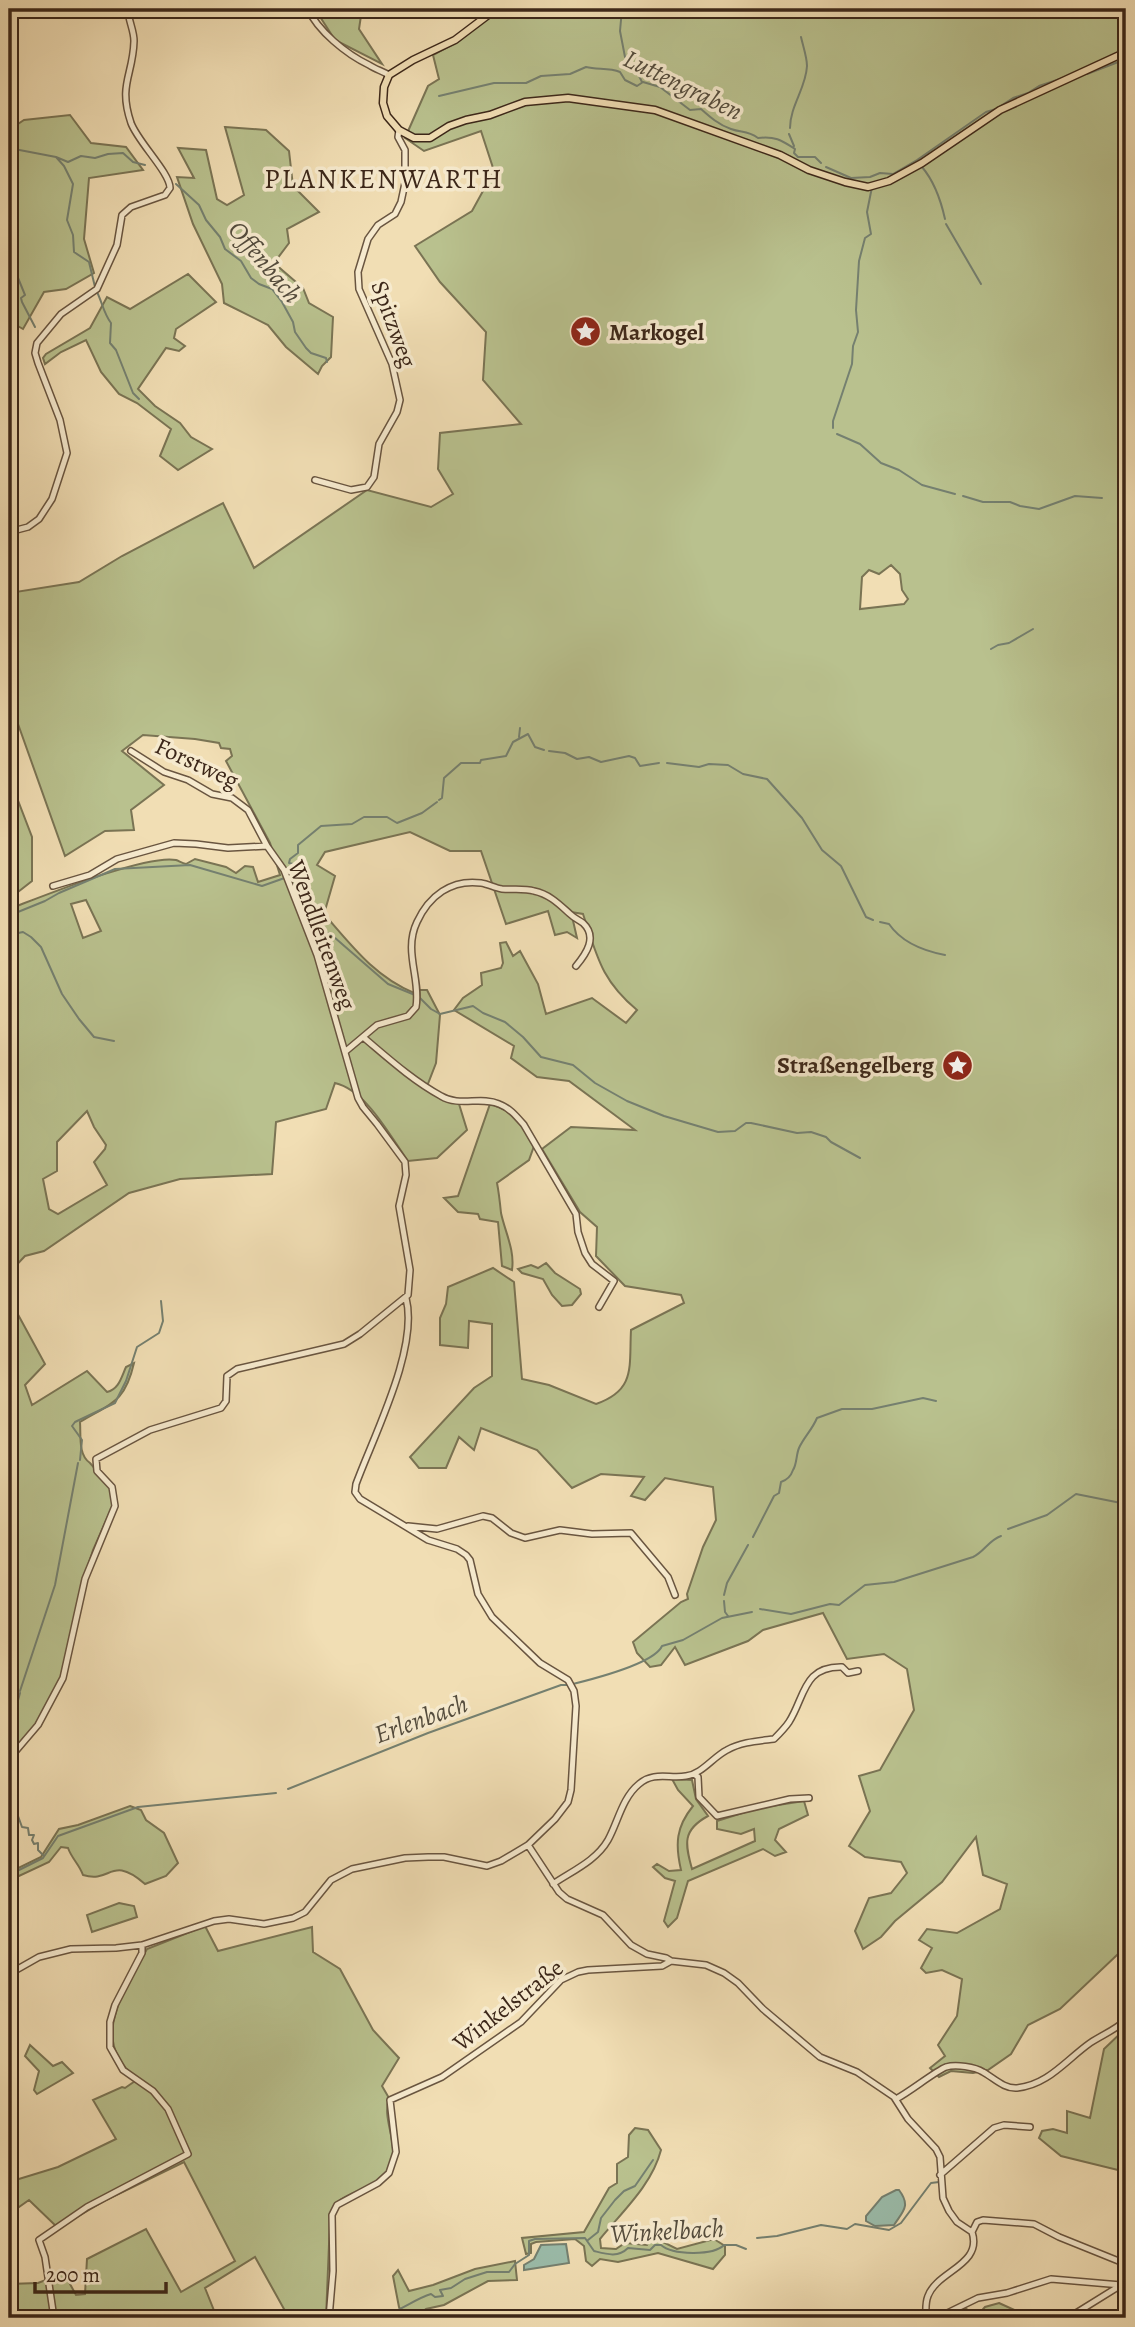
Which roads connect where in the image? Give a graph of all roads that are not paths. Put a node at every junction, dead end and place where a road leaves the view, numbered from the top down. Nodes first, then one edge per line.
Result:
1 (128, 9) edge
2 (307, 9) edge
3 (496, 9) edge
4 (1126, 52) edge
5 (389, 75) junction
6 (400, 130) junction
7 (315, 480) dead end
8 (9, 532) edge
9 (131, 751) dead end
10 (267, 846) junction
11 (53, 886) dead end
12 (576, 966) dead end
13 (362, 1037) junction
14 (346, 1051) junction
15 (406, 1298) junction
16 (599, 1307) dead end
17 (408, 1526) junction
18 (675, 1595) dead end
19 (858, 1671) dead end
20 (9, 1759) edge
21 (694, 1774) junction
22 (809, 1798) dead end
23 (528, 1845) junction
24 (553, 1884) junction
25 (142, 1945) junction
26 (671, 1961) junction
27 (9, 1974) edge
28 (1126, 2020) edge
29 (896, 2099) junction
30 (1030, 2127) dead end
31 (940, 2175) junction
32 (972, 2232) junction
33 (1126, 2264) edge
34 (1124, 2284) edge
35 (54, 2318) edge
36 (328, 2318) edge
37 (595, 2318) edge
38 (613, 2318) edge
39 (926, 2318) edge
40 (937, 2318) edge
41 (1068, 2318) edge

1 - 8 street
2 - 5 street
3 - 5 main road
4 - 6 main road
5 - 6 main road
6 - 7 street, Spitzweg
9 - 10 street, Forstweg
10 - 11 street, Wendlleitenweg
10 - 14 street, Wendlleitenweg
12 - 13 street
13 - 14 street
13 - 16 street
14 - 15 street, Wendlleitenweg
15 - 17 street, Wendlleitenweg
15 - 20 street
17 - 18 street
17 - 23 street
19 - 21 street
21 - 22 street
21 - 24 street
23 - 24 street
23 - 25 street
24 - 26 street
25 - 27 street
25 - 35 street
26 - 29 street, Winkelstraße
26 - 36 street, Winkelstraße
28 - 29 street
29 - 31 street, Winkelstraße
30 - 31 street
31 - 32 street, Winkelstraße
32 - 33 street
32 - 39 street
34 - 40 street
34 - 41 street
37 - 38 street

